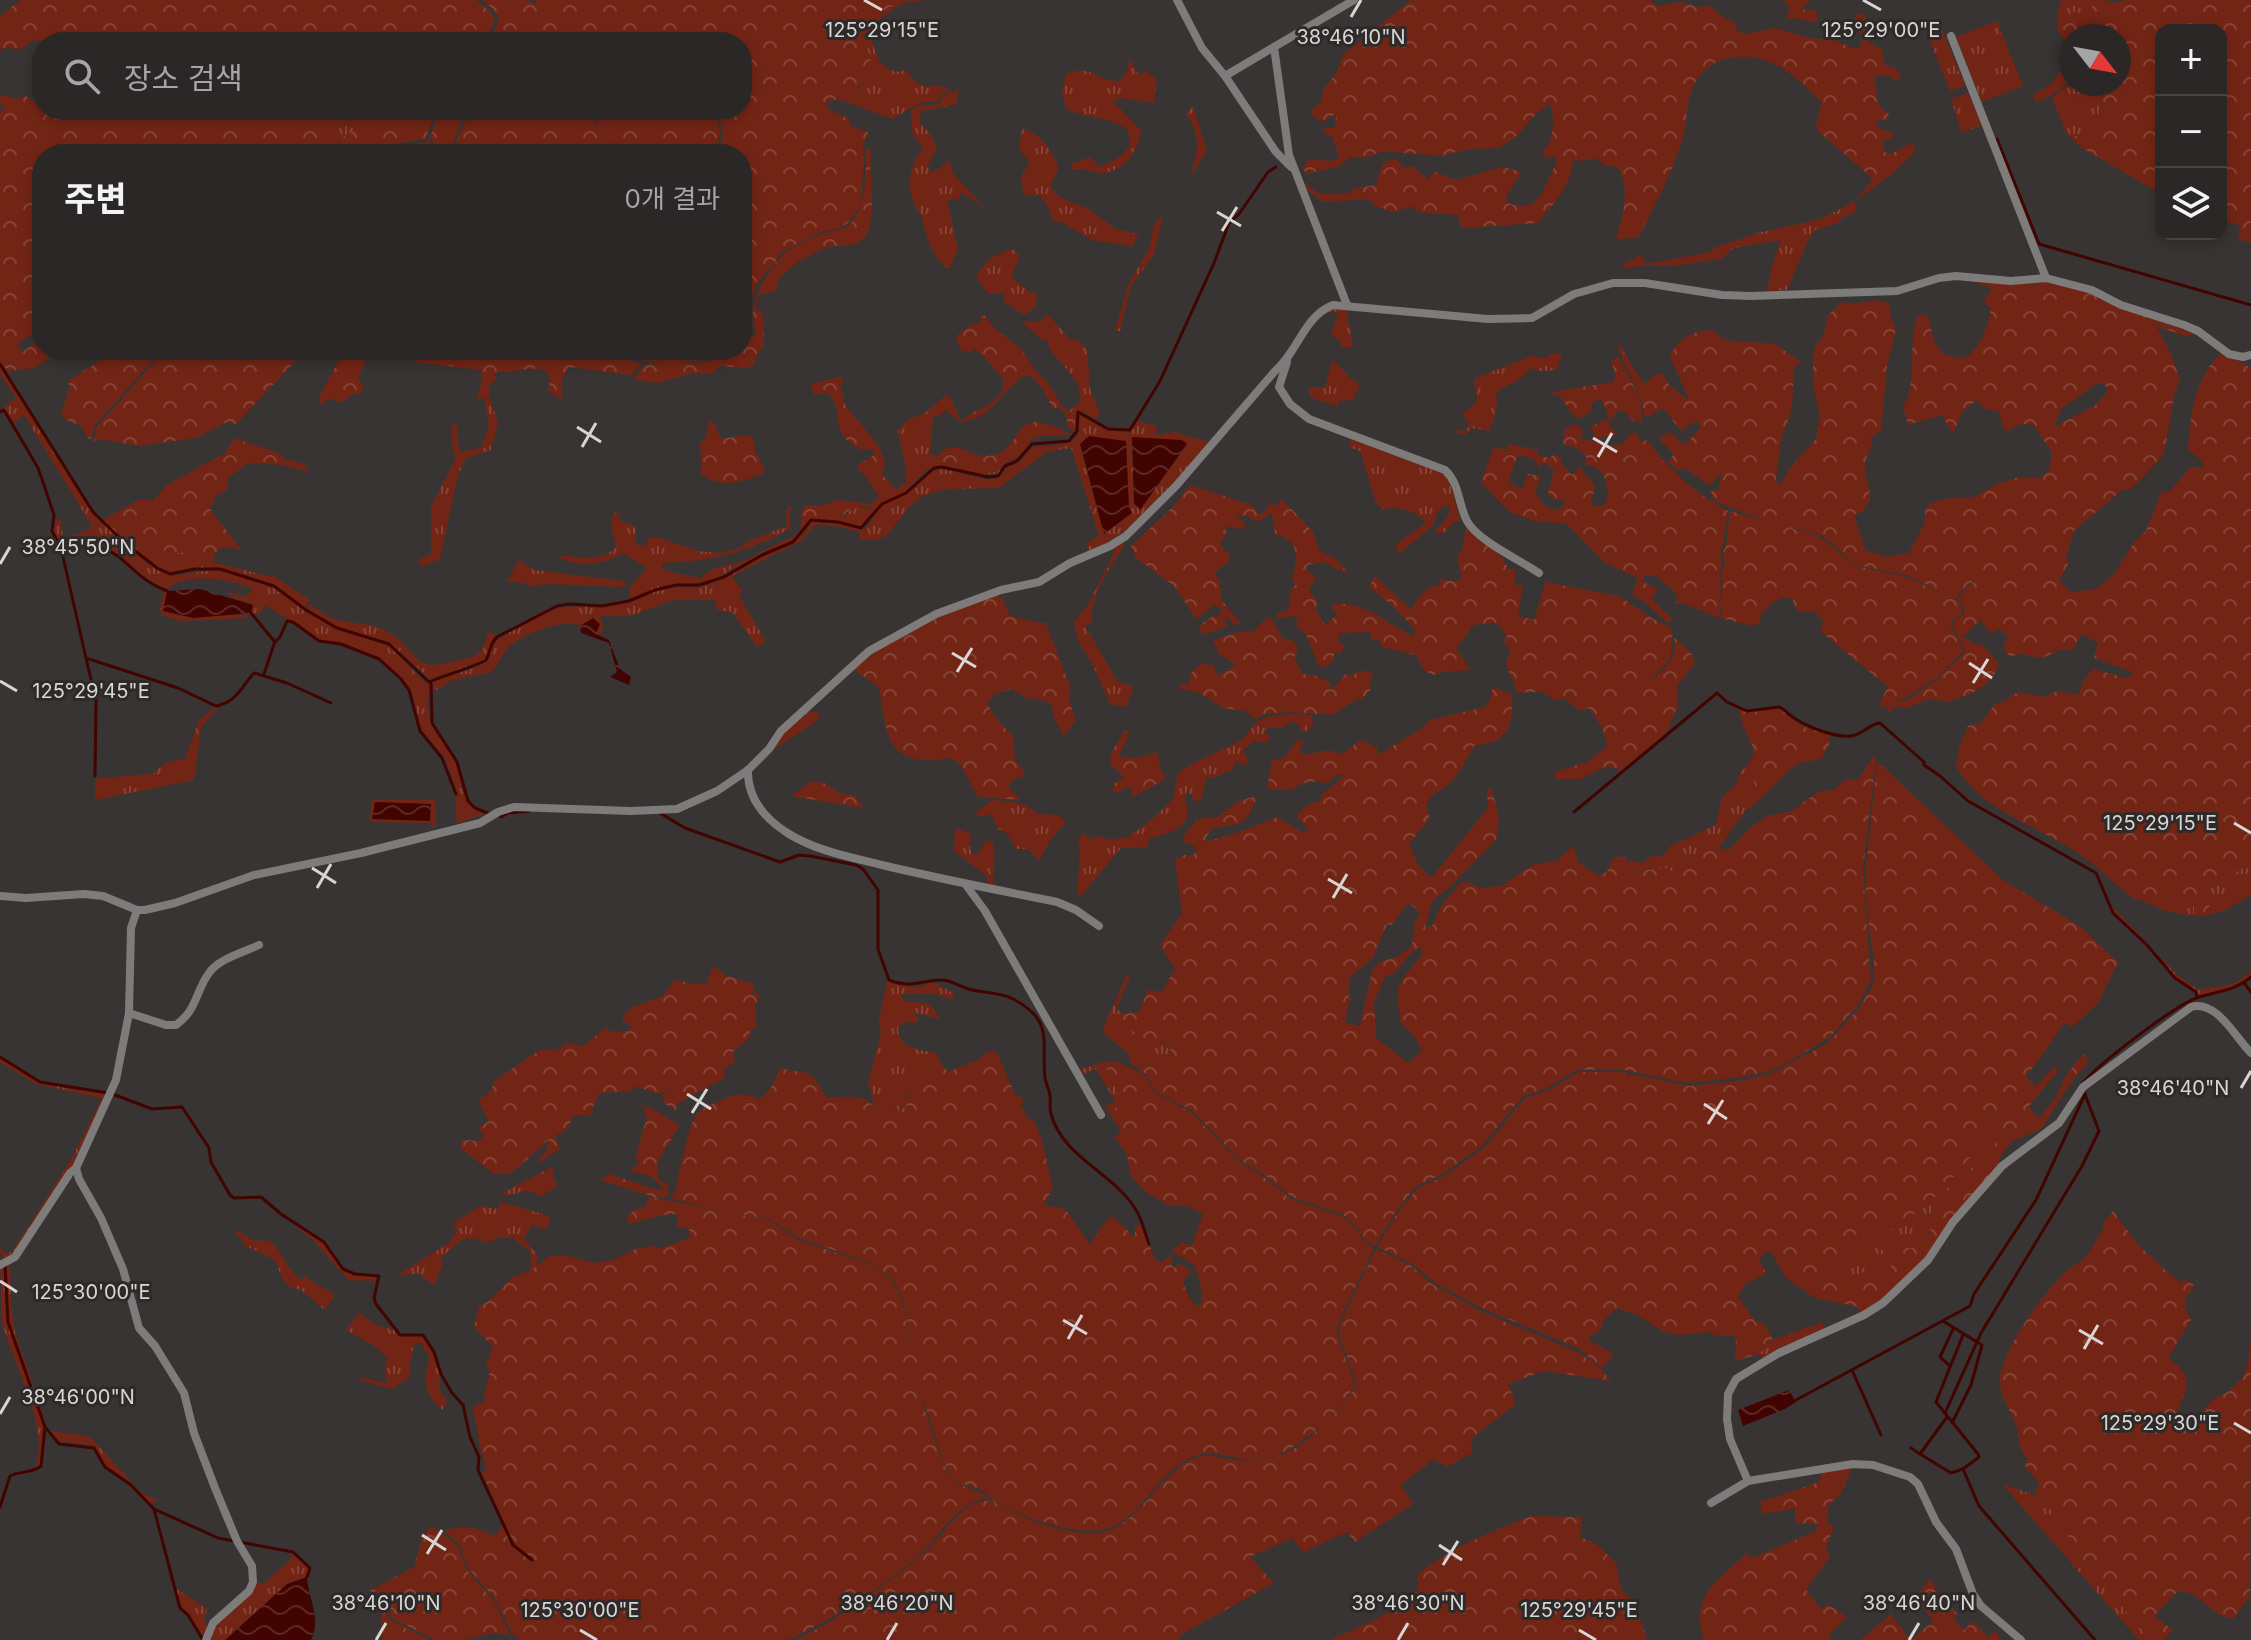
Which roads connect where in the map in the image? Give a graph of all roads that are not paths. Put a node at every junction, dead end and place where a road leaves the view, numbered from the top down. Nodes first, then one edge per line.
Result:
1 (1177, 0) edge
2 (1354, 0) edge
3 (1951, 36) dead end
4 (1274, 47) junction
5 (1225, 76) junction
6 (1293, 169) junction
7 (2046, 278) junction
8 (1347, 305) junction
9 (2251, 355) edge
10 (1287, 361) junction
11 (1539, 573) dead end
12 (748, 770) junction
13 (966, 885) junction
14 (0, 896) edge
15 (137, 910) junction
16 (1099, 926) dead end
17 (259, 945) dead end
18 (129, 1013) junction
19 (2251, 1053) edge
20 (1101, 1115) dead end
21 (76, 1168) junction
22 (0, 1265) edge
23 (1748, 1481) junction
24 (1711, 1503) dead end
25 (206, 1640) edge
26 (2021, 1640) edge

1 - 5 street
2 - 4 street
3 - 7 street
4 - 5 street
4 - 6 street
5 - 6 street
6 - 8 street
7 - 8 street
7 - 9 street
8 - 10 street
10 - 11 street
10 - 12 street
12 - 13 street
12 - 15 street
13 - 16 street
13 - 20 street
14 - 15 street
15 - 18 street
17 - 18 street
18 - 21 street
19 - 23 street
21 - 22 street
21 - 25 street
23 - 24 street
23 - 26 street

